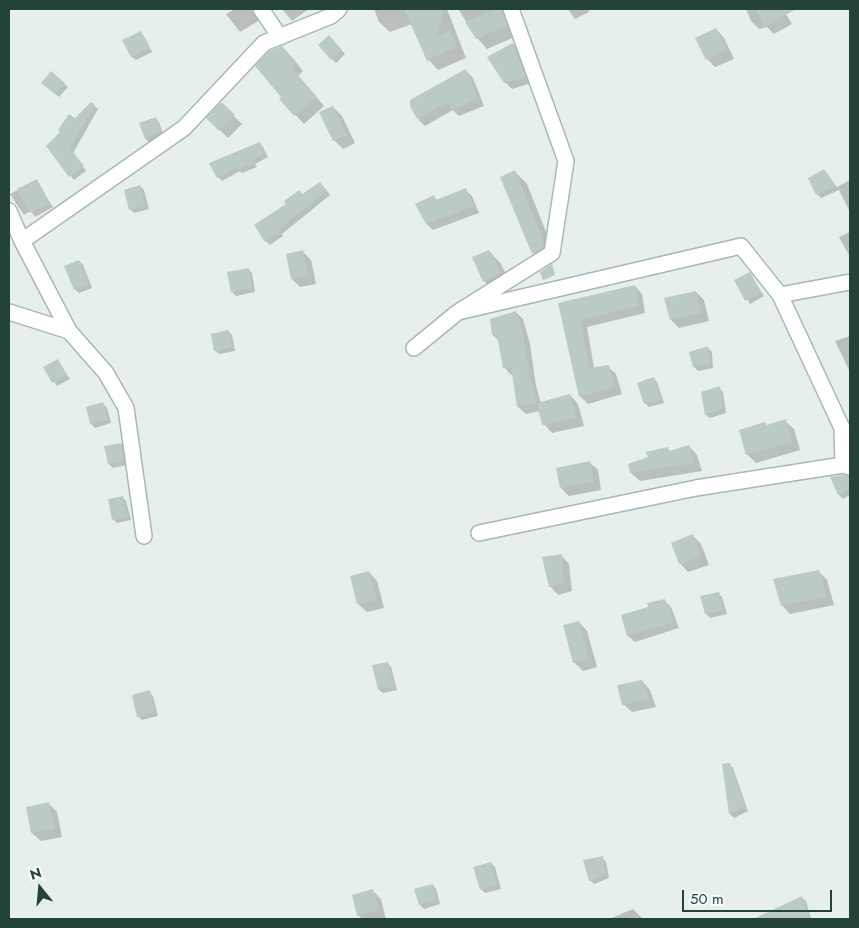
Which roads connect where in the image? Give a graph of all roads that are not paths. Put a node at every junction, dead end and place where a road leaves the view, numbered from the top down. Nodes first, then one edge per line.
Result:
1 (261, 9) edge
2 (339, 9) edge
3 (511, 9) edge
4 (280, 37) junction
5 (9, 211) edge
6 (22, 241) junction
7 (850, 282) edge
8 (780, 295) junction
9 (9, 312) edge
10 (458, 312) junction
11 (69, 331) junction
12 (414, 348) dead end
13 (847, 466) edge
14 (479, 533) dead end
15 (144, 536) dead end

1 - 4 street
2 - 4 street
3 - 10 street
4 - 6 street
5 - 6 street
6 - 11 street
7 - 8 street
8 - 10 street
8 - 13 street
9 - 11 street
10 - 12 street
11 - 15 street
13 - 14 street

